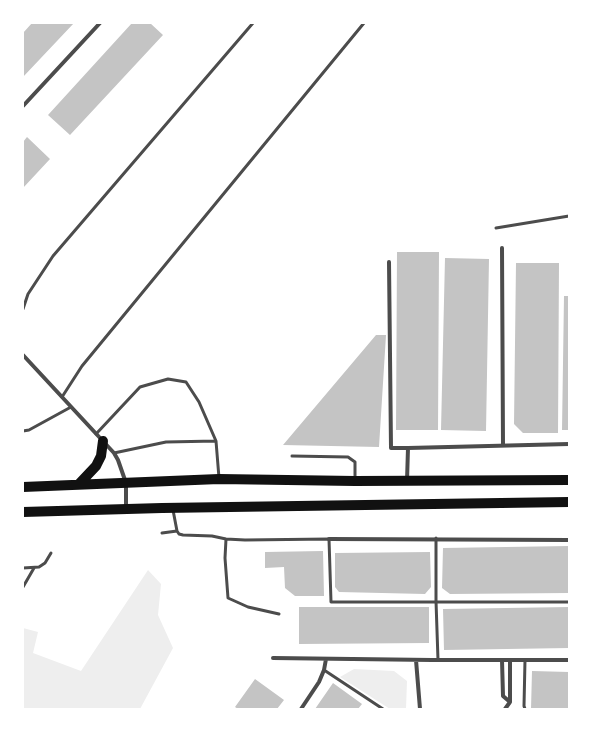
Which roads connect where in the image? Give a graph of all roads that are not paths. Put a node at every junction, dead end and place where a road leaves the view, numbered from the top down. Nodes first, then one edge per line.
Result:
1 (100, 23) edge
2 (253, 23) edge
3 (364, 23) edge
4 (23, 106) edge
5 (569, 216) edge
6 (496, 228) dead end
7 (502, 248) dead end
8 (389, 262) dead end
9 (23, 309) edge
10 (23, 355) edge
11 (62, 397) junction
12 (71, 407) junction
13 (23, 431) edge
14 (100, 437) junction
15 (216, 442) junction
16 (569, 444) edge
17 (503, 445) junction
18 (408, 448) junction
19 (114, 453) junction
20 (292, 456) dead end
21 (219, 479) junction
22 (569, 480) edge
23 (355, 481) junction
24 (407, 481) junction
25 (126, 482) junction
26 (79, 484) junction
27 (23, 487) edge
28 (569, 502) edge
29 (172, 508) junction
30 (126, 509) junction
31 (23, 512) edge
32 (177, 531) junction
33 (162, 533) dead end
34 (436, 538) junction
35 (226, 539) junction
36 (329, 539) junction
37 (569, 540) edge
38 (51, 553) dead end
39 (23, 568) edge
40 (34, 568) junction
41 (23, 587) edge
42 (436, 601) junction
43 (569, 602) edge
44 (279, 614) dead end
45 (273, 658) dead end
46 (326, 659) junction
47 (416, 660) junction
48 (438, 660) junction
49 (502, 660) junction
50 (510, 660) junction
51 (525, 660) junction
52 (569, 660) edge
53 (324, 670) junction
54 (510, 702) junction
55 (302, 709) edge
56 (383, 709) edge
57 (420, 709) edge
58 (505, 709) edge
59 (525, 709) edge

1 - 4 street
2 - 9 lane
3 - 11 lane
5 - 6 lane
7 - 17 street
8 - 18 street
10 - 11 street
11 - 12 street
12 - 13 lane
12 - 14 street
14 - 15 lane
14 - 19 street
14 - 26 highway
15 - 19 lane
15 - 21 lane
16 - 17 street
17 - 18 street
18 - 24 street
19 - 25 street
20 - 23 lane
21 - 23 highway
21 - 25 highway
22 - 24 highway
23 - 24 highway
25 - 26 highway
25 - 30 street
26 - 27 highway
28 - 29 highway
29 - 30 highway
29 - 32 lane
30 - 31 highway
32 - 33 lane
32 - 35 lane
34 - 36 street
34 - 37 street
34 - 42 lane
35 - 36 lane
35 - 44 lane
36 - 42 lane
38 - 40 lane
39 - 40 lane
40 - 41 lane
42 - 43 lane
42 - 48 lane
45 - 46 street
46 - 47 street
46 - 53 street
47 - 48 street
47 - 57 street
48 - 49 street
49 - 50 street
49 - 54 street
50 - 51 street
50 - 54 street
51 - 52 street
51 - 59 lane
53 - 55 street
53 - 56 lane
54 - 58 street

